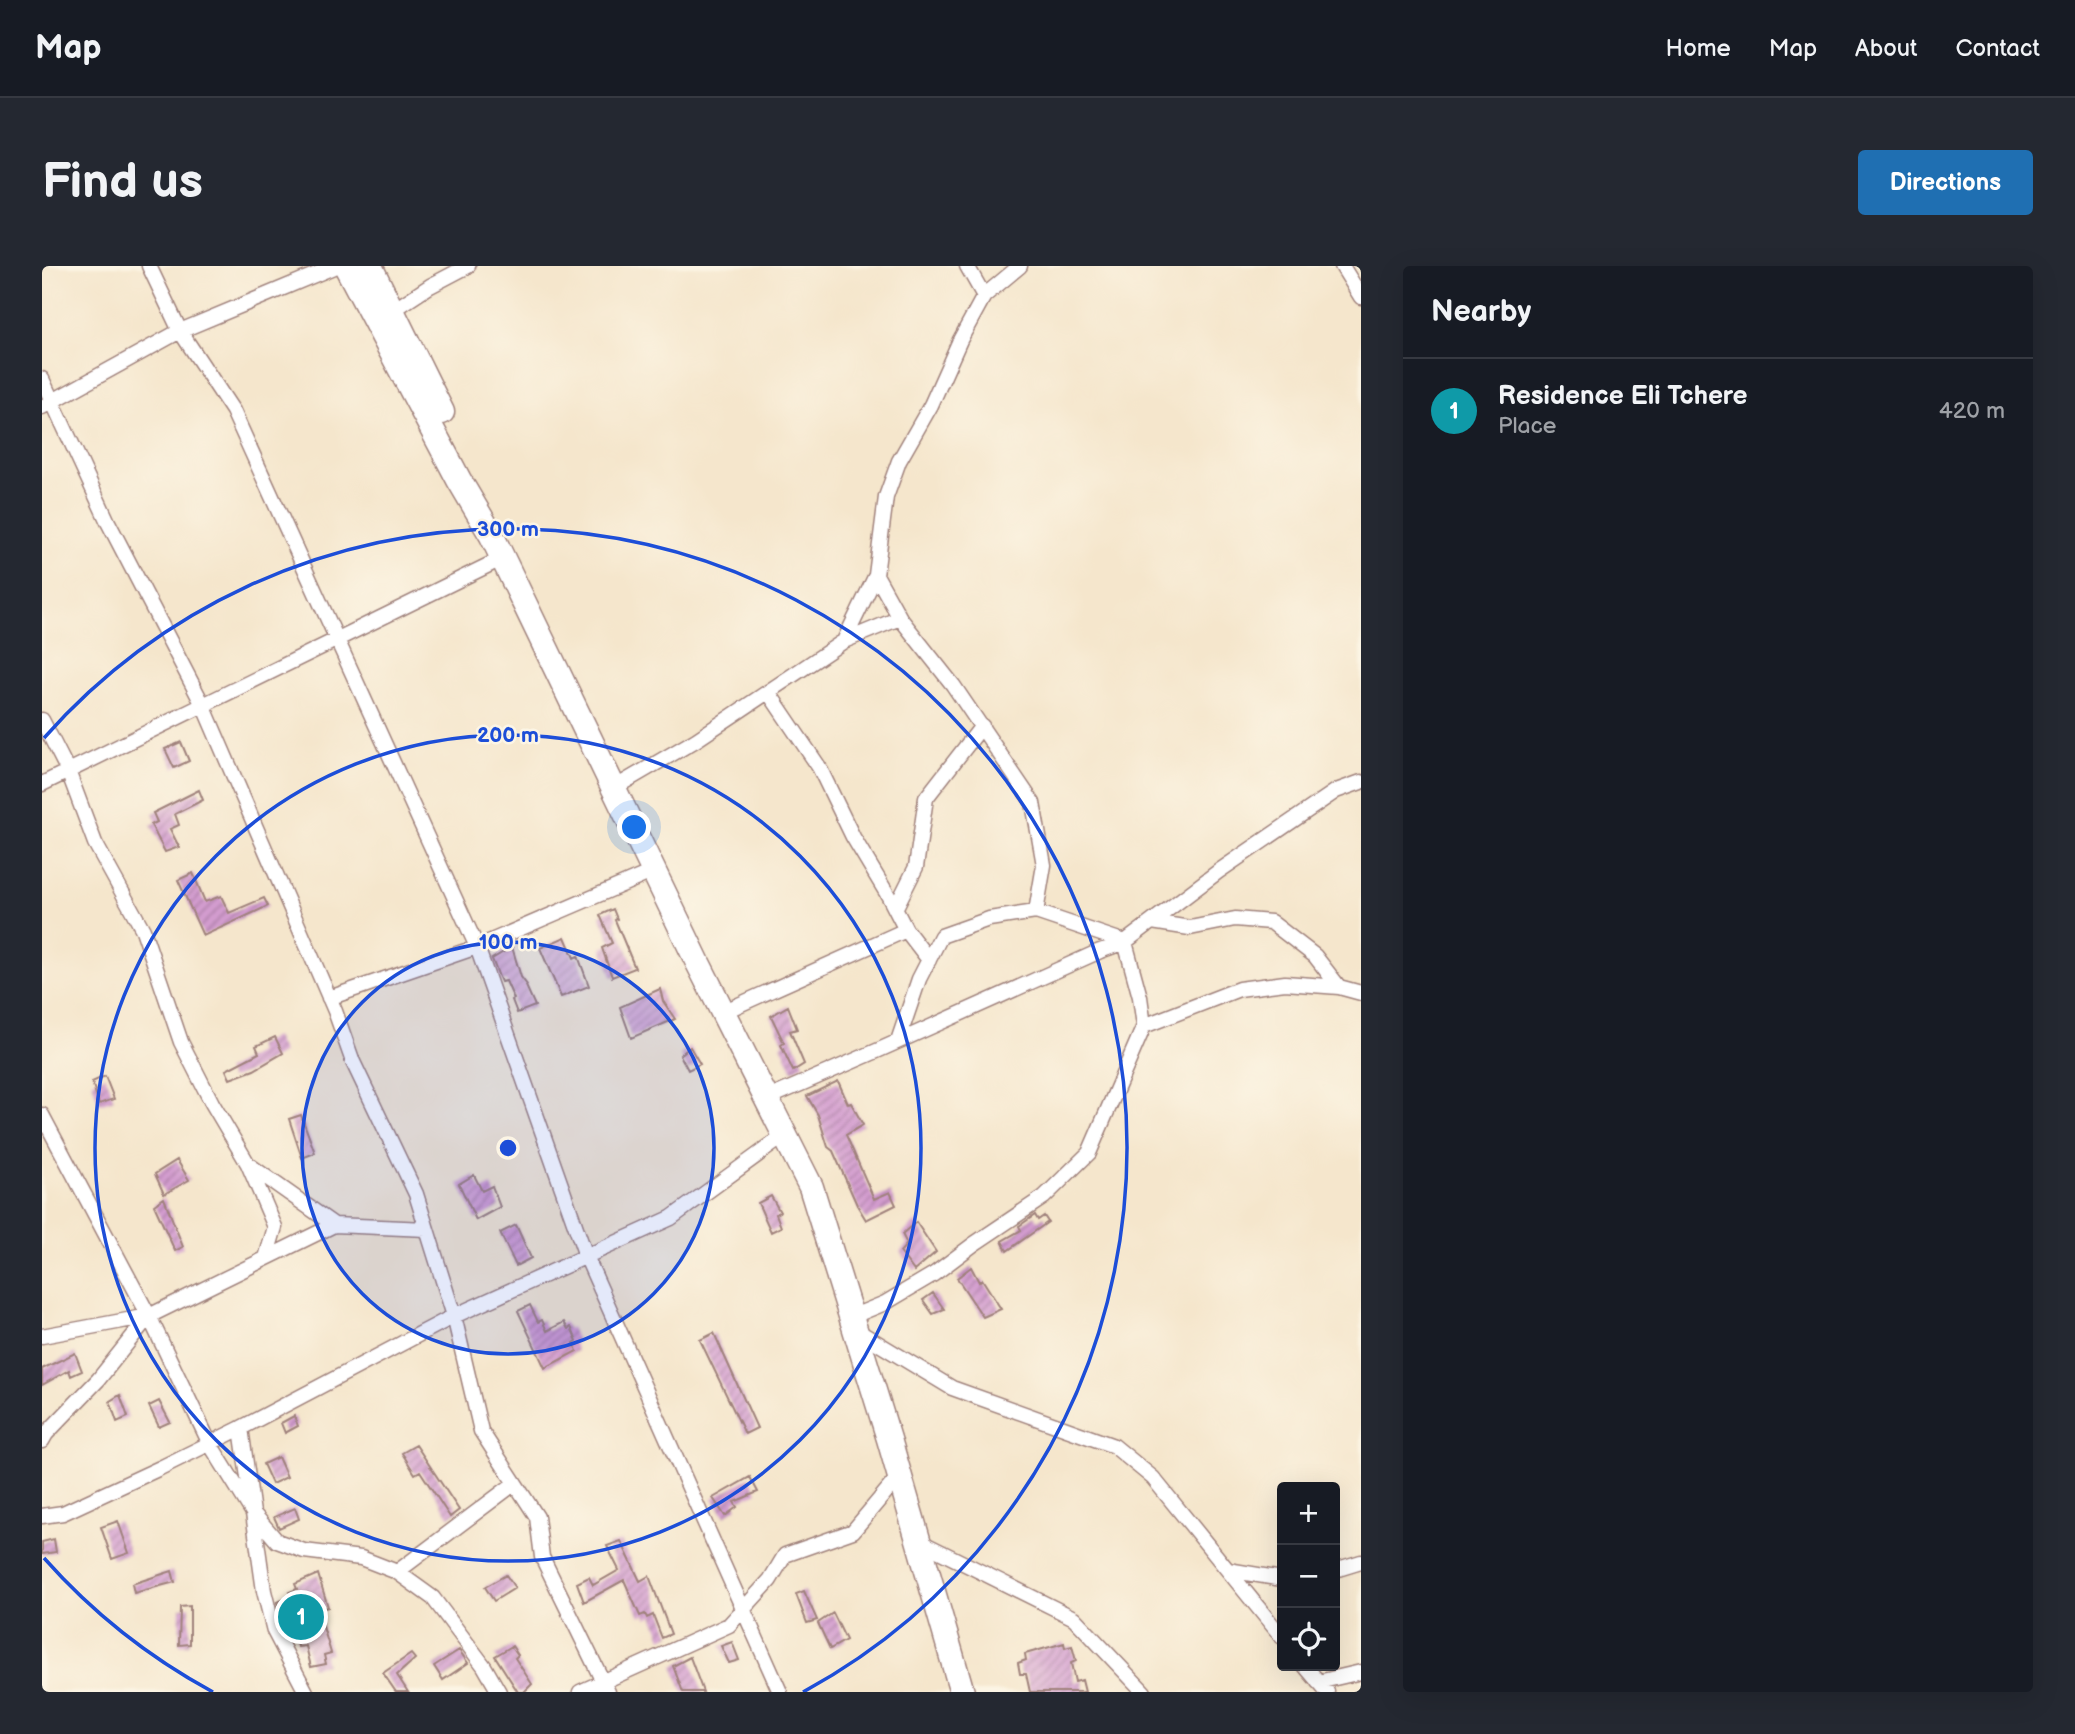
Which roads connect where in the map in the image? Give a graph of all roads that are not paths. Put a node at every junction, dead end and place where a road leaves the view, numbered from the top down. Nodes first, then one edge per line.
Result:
1 (149, 266) edge
2 (336, 266) edge
3 (346, 266) edge
4 (370, 266) edge
5 (468, 266) edge
6 (967, 266) edge
7 (1020, 266) edge
8 (1342, 266) edge
9 (984, 296) junction
10 (1361, 298) edge
11 (392, 311) junction
12 (180, 331) junction
13 (42, 379) edge
14 (48, 404) edge
15 (492, 536) junction
16 (503, 558) junction
17 (876, 575) junction
18 (900, 618) junction
19 (337, 639) junction
20 (844, 641) junction
21 (769, 693) junction
22 (203, 705) junction
23 (42, 720) edge
24 (982, 726) junction
25 (68, 771) junction
26 (1361, 782) edge
27 (42, 784) edge
28 (614, 789) junction
29 (654, 871) junction
30 (895, 909) junction
31 (1036, 912) junction
32 (1152, 922) junction
33 (906, 930) junction
34 (1125, 942) junction
35 (477, 947) junction
36 (929, 960) junction
37 (1339, 987) junction
38 (1361, 993) edge
39 (329, 998) junction
40 (723, 1012) junction
41 (1143, 1026) junction
42 (898, 1041) junction
43 (766, 1098) junction
44 (42, 1115) edge
45 (785, 1135) junction
46 (248, 1164) junction
47 (334, 1225) junction
48 (427, 1229) junction
49 (586, 1256) junction
50 (266, 1258) junction
51 (149, 1316) junction
52 (454, 1316) junction
53 (853, 1324) junction
54 (42, 1336) edge
55 (241, 1428) junction
56 (42, 1441) edge
57 (209, 1444) junction
58 (900, 1475) junction
59 (515, 1483) junction
60 (253, 1513) junction
61 (42, 1516) edge
62 (919, 1541) junction
63 (1358, 1568) edge
64 (1228, 1570) junction
65 (1340, 1570) edge
66 (397, 1572) junction
67 (1277, 1578) edge
68 (743, 1609) junction
69 (1277, 1631) edge
70 (1309, 1671) edge
71 (1361, 1672) edge
72 (605, 1687) edge
73 (1322, 1687) edge
74 (306, 1692) edge
75 (499, 1692) edge
76 (580, 1692) edge
77 (780, 1692) edge
78 (962, 1692) edge
79 (1144, 1692) edge

1 - 12 street
2 - 12 street
3 - 15 highway
4 - 11 highway
5 - 11 street
6 - 9 street
7 - 9 street
8 - 10 street
9 - 17 street
11 - 15 highway
12 - 14 street
12 - 19 street
13 - 14 street
14 - 22 street
15 - 16 highway
16 - 19 street
16 - 28 highway
17 - 18 street
17 - 20 street
18 - 20 street
18 - 24 street
19 - 22 street
19 - 35 street
20 - 21 street
21 - 28 street
21 - 30 street
22 - 25 street
22 - 39 street
23 - 25 street
24 - 30 street
24 - 31 street
25 - 27 street
25 - 46 street
26 - 32 street
28 - 29 highway
29 - 35 street
29 - 40 highway
30 - 33 street
31 - 34 street
31 - 36 street
32 - 34 street
32 - 37 street
33 - 36 street
33 - 40 street
34 - 41 street
34 - 42 street
35 - 39 street
35 - 49 street
36 - 42 street
37 - 38 street
37 - 41 street
39 - 48 street
40 - 43 highway
41 - 53 street
42 - 43 street
43 - 45 highway
44 - 51 street
45 - 49 street
45 - 53 highway
46 - 47 street
46 - 50 street
47 - 48 street
47 - 50 street
48 - 52 street
49 - 52 street
49 - 68 street
50 - 51 street
51 - 54 street
51 - 56 street
51 - 57 street
52 - 55 street
52 - 59 street
53 - 58 highway
53 - 64 street
55 - 57 street
55 - 60 street
57 - 60 street
57 - 61 street
58 - 62 highway
58 - 68 street
59 - 66 street
59 - 72 street
60 - 66 street
60 - 74 street
62 - 78 highway
62 - 79 street
63 - 65 street
64 - 67 street
64 - 69 street
66 - 75 street
68 - 72 street
68 - 77 street
70 - 73 street
71 - 73 street
72 - 76 street

